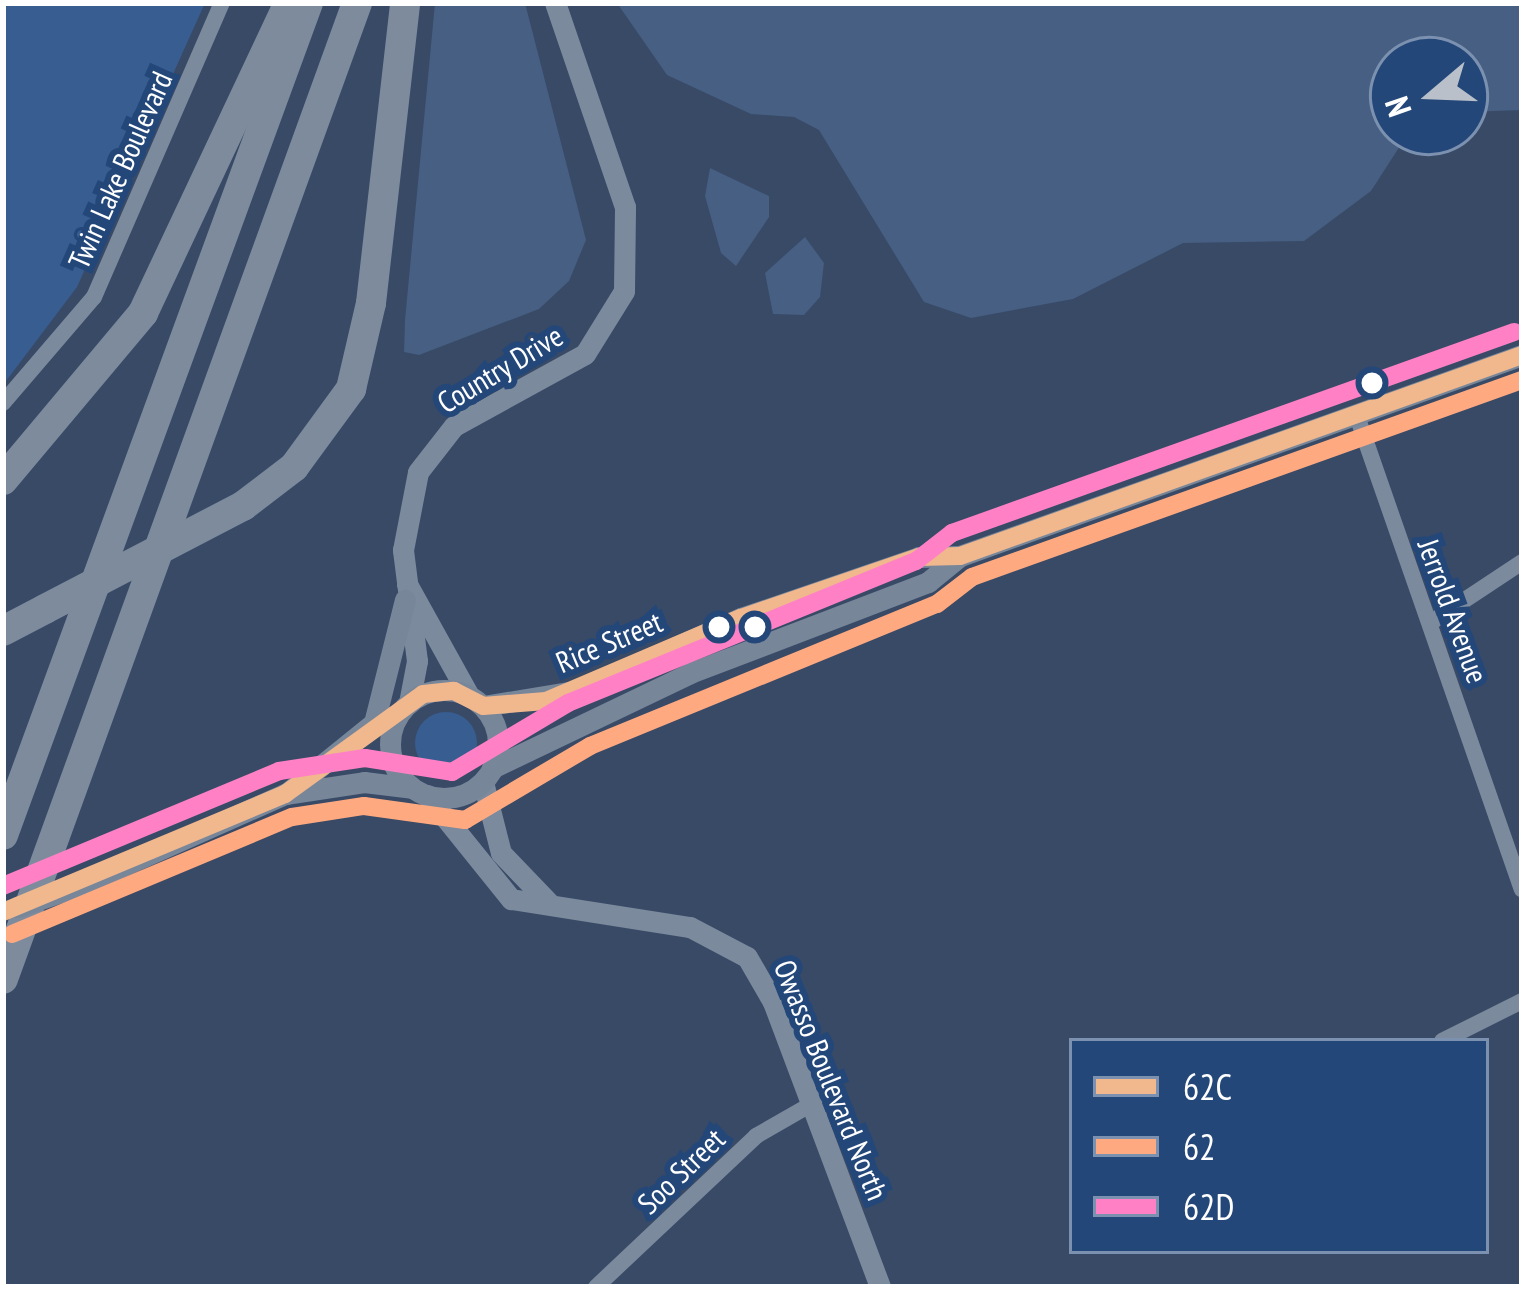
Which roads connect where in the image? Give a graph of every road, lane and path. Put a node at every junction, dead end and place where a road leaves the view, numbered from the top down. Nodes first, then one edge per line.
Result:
1 (222, 3) edge
2 (289, 3) edge
3 (308, 3) edge
4 (357, 3) edge
5 (405, 3) edge
6 (555, 3) edge
7 (1522, 355) edge
8 (3, 403) edge
9 (1358, 419) junction
10 (3, 480) edge
11 (961, 556) junction
12 (1522, 562) edge
13 (406, 592) junction
14 (1430, 623) junction
15 (3, 631) edge
16 (476, 701) junction
17 (404, 709) junction
18 (374, 723) junction
19 (488, 775) junction
20 (420, 792) junction
21 (286, 794) junction
22 (3, 835) edge
23 (1522, 889) edge
24 (548, 902) junction
25 (3, 912) edge
26 (3, 979) edge
27 (1522, 1001) edge
28 (1448, 1038) edge
29 (810, 1105) junction
30 (596, 1287) edge
31 (880, 1287) edge

1 - 8 street, Twin Lake Boulevard
2 - 10 highway
3 - 22 highway
4 - 26 highway
5 - 15 highway, bridge
6 - 13 street, Country Drive
7 - 9 main road, Rice Street
9 - 11 main road, Rice Street
9 - 14 street, Jerrold Avenue
11 - 16 main road, Rice Street
11 - 19 main road, Rice Street
12 - 14 street
13 - 16 street
13 - 17 street, Country Drive
13 - 18 main road
14 - 23 street, Jerrold Avenue
16 - 17 main road
16 - 19 main road
17 - 18 main road
17 - 20 main road
18 - 21 main road
19 - 20 main road
19 - 24 street
20 - 21 main road
20 - 24 street, Owasso Boulevard North
21 - 25 main road, bridge
24 - 29 street, Owasso Boulevard North
27 - 28 street
29 - 30 street, Soo Street
29 - 31 street, Owasso Boulevard North

